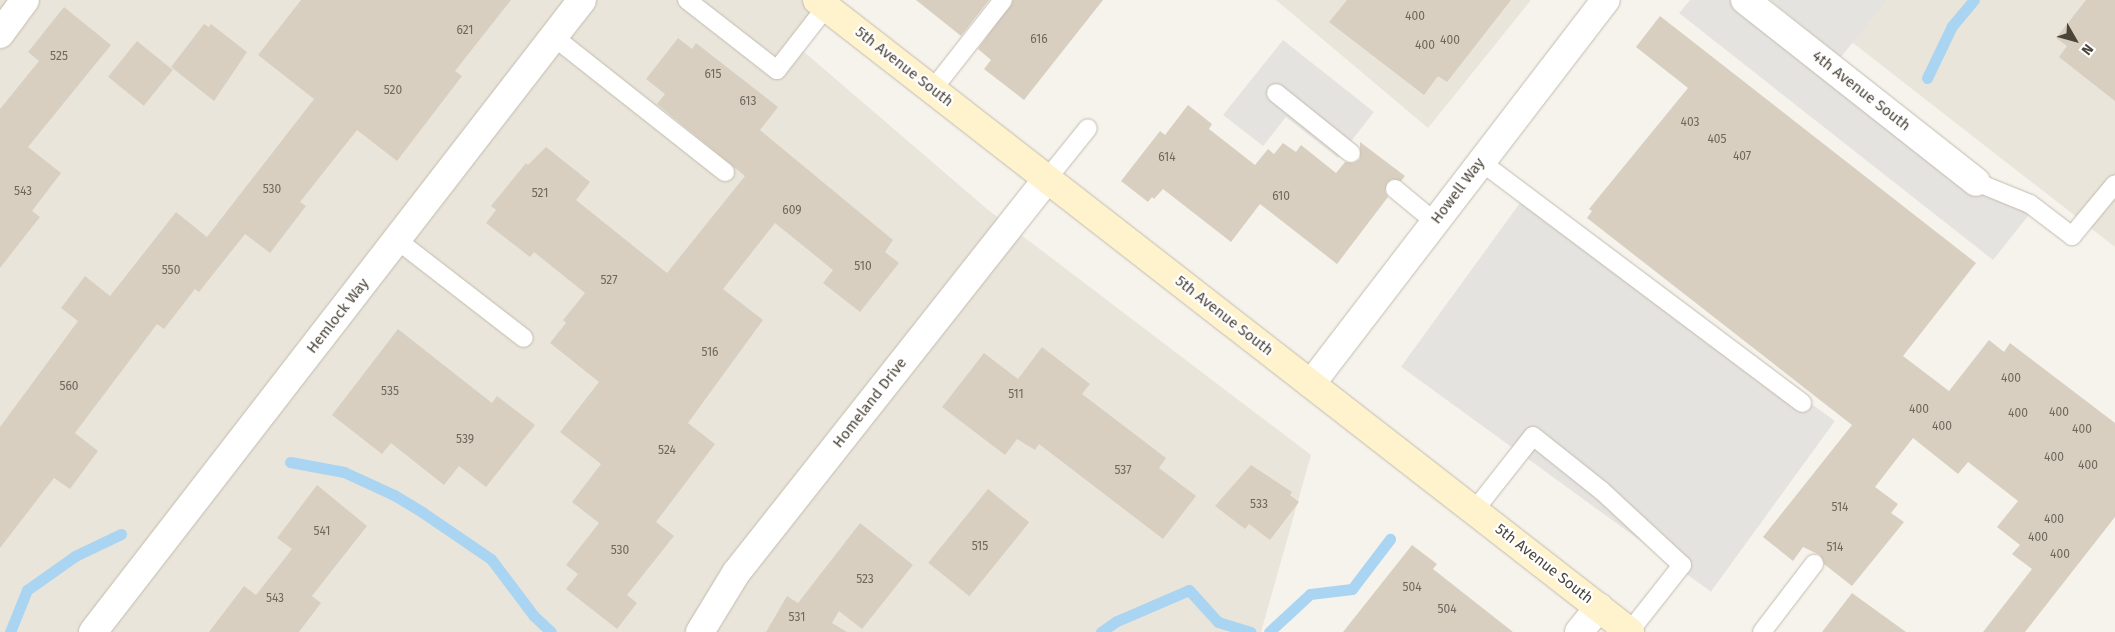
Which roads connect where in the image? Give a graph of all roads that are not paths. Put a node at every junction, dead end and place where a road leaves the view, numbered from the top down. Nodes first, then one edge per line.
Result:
1 (26, 0) edge
2 (582, 0) edge
3 (688, 0) edge
4 (1003, 0) edge
5 (1606, 0) edge
6 (1746, 0) edge
7 (821, 4) edge
8 (0, 34) edge
9 (554, 38) junction
10 (932, 89) junction
11 (1276, 93) dead end
12 (1088, 128) dead end
13 (1351, 153) dead end
14 (1480, 162) junction
15 (725, 172) dead end
16 (1047, 178) junction
17 (1976, 182) joint
18 (2115, 184) edge
19 (1395, 189) dead end
20 (1435, 222) junction
21 (397, 240) junction
22 (524, 338) dead end
23 (1311, 384) junction
24 (1802, 403) dead end
25 (1474, 511) junction
26 (1814, 564) dead end
27 (1599, 607) junction
28 (93, 632) edge
29 (700, 632) edge
30 (1579, 632) edge
31 (1630, 632) edge
32 (1762, 632) edge

1 - 8 street
2 - 9 street, Hemlock Way
3 - 7 lane
4 - 10 lane
5 - 14 street, Howell Way
6 - 17 street, 4th Avenue South
7 - 10 main road, 5th Avenue South
9 - 15 lane
9 - 21 street, Hemlock Way
10 - 16 main road, 5th Avenue South
11 - 13 lane
12 - 16 lane
14 - 20 street, Howell Way
14 - 24 lane
16 - 23 main road, 5th Avenue South
16 - 29 street, Homeland Drive
17 - 18 lane
19 - 20 lane
20 - 23 street, Howell Way
21 - 22 lane
21 - 28 street, Hemlock Way
23 - 25 main road, 5th Avenue South
25 - 27 main road, 5th Avenue South
25 - 31 lane
26 - 32 lane
27 - 30 street
27 - 31 main road, 5th Avenue South

